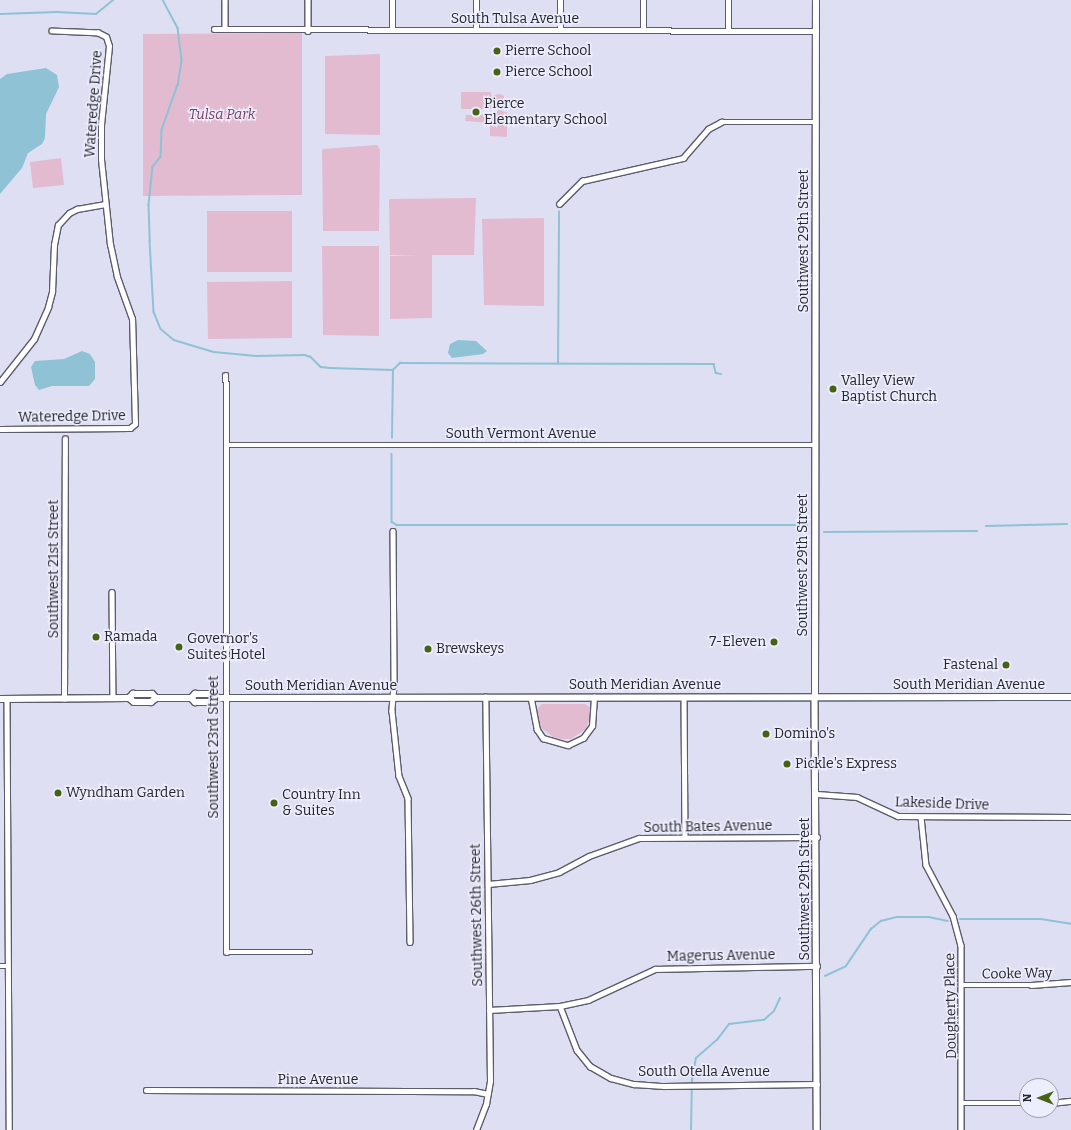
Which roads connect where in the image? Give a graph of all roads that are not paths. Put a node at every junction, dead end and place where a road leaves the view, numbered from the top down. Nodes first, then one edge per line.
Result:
1 (224, 0) edge
2 (308, 0) edge
3 (392, 0) edge
4 (476, 0) edge
5 (560, 0) edge
6 (643, 0) edge
7 (728, 0) edge
8 (816, 0) edge
9 (214, 29) dead end
10 (225, 30) junction
11 (392, 30) junction
12 (476, 30) junction
13 (560, 30) junction
14 (643, 30) junction
15 (728, 30) junction
16 (52, 31) dead end
17 (308, 31) junction
18 (816, 31) junction
19 (816, 122) junction
20 (558, 196) dead end
21 (564, 196) junction
22 (104, 204) junction
23 (559, 204) dead end
24 (226, 375) dead end
25 (0, 382) edge
26 (0, 429) edge
27 (65, 439) dead end
28 (816, 445) junction
29 (227, 446) junction
30 (393, 531) dead end
31 (112, 592) dead end
32 (485, 697) junction
33 (531, 697) junction
34 (594, 697) junction
35 (684, 697) junction
36 (815, 697) junction
37 (1071, 697) edge
38 (113, 698) junction
39 (225, 698) junction
40 (393, 698) junction
41 (0, 699) edge
42 (7, 699) junction
43 (64, 699) junction
44 (816, 794) junction
45 (921, 817) junction
46 (1071, 817) edge
47 (0, 835) edge
48 (7, 835) junction
49 (685, 836) junction
50 (817, 837) junction
51 (488, 884) junction
52 (410, 942) dead end
53 (310, 952) dead end
54 (0, 966) edge
55 (7, 966) junction
56 (817, 966) junction
57 (1071, 982) edge
58 (963, 985) junction
59 (560, 1006) junction
60 (489, 1010) junction
61 (816, 1084) junction
62 (146, 1090) dead end
63 (488, 1094) junction
64 (1071, 1101) edge
65 (1059, 1102) edge
66 (963, 1103) junction
67 (1019, 1103) edge
68 (9, 1130) edge
69 (476, 1130) edge
70 (817, 1130) edge
71 (961, 1130) edge

1 - 10 street
2 - 17 street
3 - 11 street
4 - 12 street
5 - 13 street
6 - 14 street
7 - 15 street
8 - 18 main road, Southwest 29th Street
9 - 10 street, South Tulsa Avenue
10 - 17 street, South Tulsa Avenue
11 - 12 street, South Tulsa Avenue
11 - 17 street, South Tulsa Avenue
12 - 13 street, South Tulsa Avenue
13 - 14 street, South Tulsa Avenue
14 - 15 street, South Tulsa Avenue
15 - 18 street, South Tulsa Avenue
16 - 22 street, Wateredge Drive
18 - 19 main road, Southwest 29th Street
19 - 21 street
19 - 28 main road, Southwest 29th Street
20 - 21 street
21 - 23 street
22 - 25 street
22 - 26 street, Wateredge Drive
24 - 29 street, Southwest 23rd Street
27 - 43 street, Southwest 21st Street
28 - 29 street, South Vermont Avenue
28 - 36 main road, Southwest 29th Street
29 - 39 street, Southwest 23rd Street
30 - 40 street
31 - 38 street
32 - 33 main road, South Meridian Avenue
32 - 40 main road, South Meridian Avenue
32 - 51 street, Southwest 26th Street
33 - 34 main road, South Meridian Avenue
33 - 34 street
34 - 35 main road, South Meridian Avenue
35 - 36 main road, South Meridian Avenue
35 - 49 street
36 - 37 main road, South Meridian Avenue
36 - 44 street, Southwest 29th Street
38 - 39 main road, South Meridian Avenue
38 - 43 main road, South Meridian Avenue
39 - 40 main road, South Meridian Avenue
39 - 53 street, Southwest 23rd Street
40 - 52 street
41 - 42 main road, South Meridian Avenue
42 - 43 main road, South Meridian Avenue
42 - 48 street
44 - 45 street, Lakeside Drive
44 - 50 street, Southwest 29th Street
45 - 46 street, Lakeside Drive
45 - 58 street, Dougherty Place
47 - 48 street
48 - 55 street
49 - 50 street, South Bates Avenue
49 - 51 street, South Bates Avenue
50 - 56 street, Southwest 29th Street
51 - 60 street, Southwest 26th Street
54 - 55 street
55 - 68 street
56 - 59 street, Magerus Avenue
56 - 61 street, Southwest 29th Street
57 - 58 street, Cooke Way
58 - 66 street, Dougherty Place
59 - 60 street, Magerus Avenue
59 - 61 street, South Otella Avenue
60 - 63 street, Southwest 26th Street
61 - 70 street, Southwest 29th Street
62 - 63 street, Pine Avenue
63 - 69 street, Southwest 26th Street
64 - 65 street
66 - 67 street
66 - 71 street, Dougherty Place

